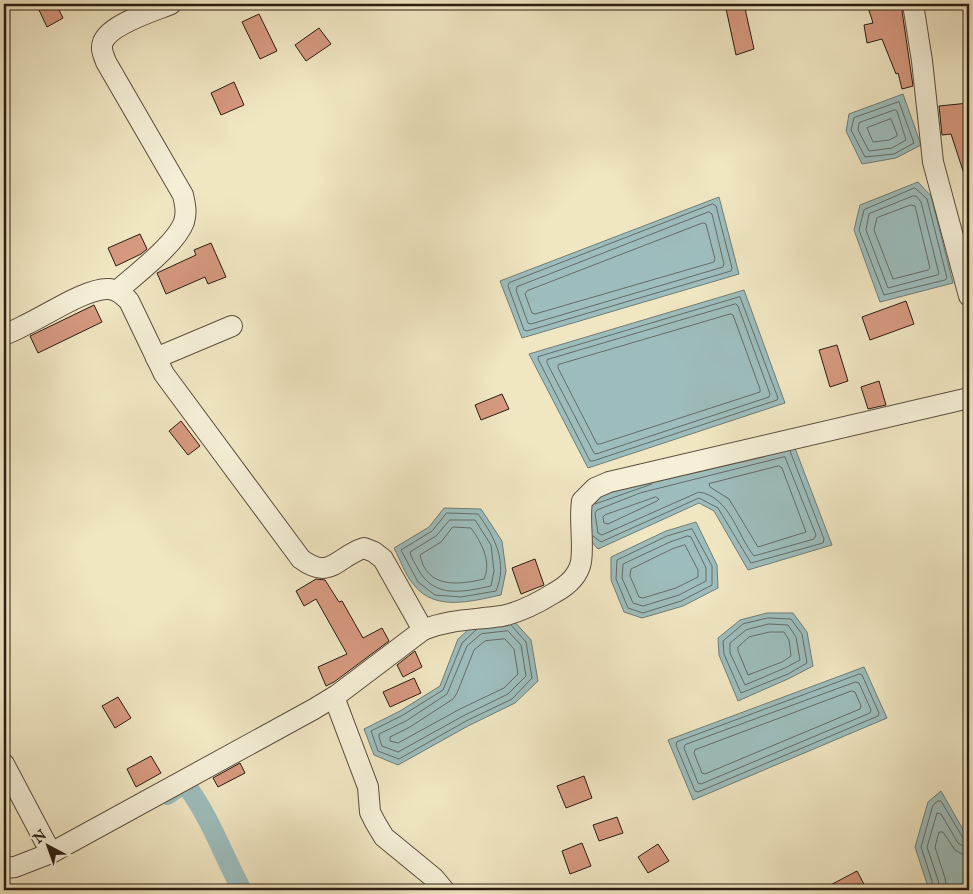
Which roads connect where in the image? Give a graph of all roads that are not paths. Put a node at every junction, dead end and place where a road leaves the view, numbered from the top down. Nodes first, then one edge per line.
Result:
1 (171, 4) edge
2 (912, 4) edge
3 (117, 291) junction
4 (969, 296) edge
5 (232, 326) dead end
6 (4, 335) edge
7 (156, 358) junction
8 (969, 398) edge
9 (423, 630) junction
10 (334, 697) junction
11 (4, 764) edge
12 (51, 853) junction
13 (4, 868) edge
14 (444, 890) edge

1 - 3 street
2 - 4 street
3 - 6 street
3 - 7 street
5 - 7 street
7 - 9 street
8 - 9 street
9 - 10 street
10 - 12 street
10 - 14 street
11 - 12 street
12 - 13 street

